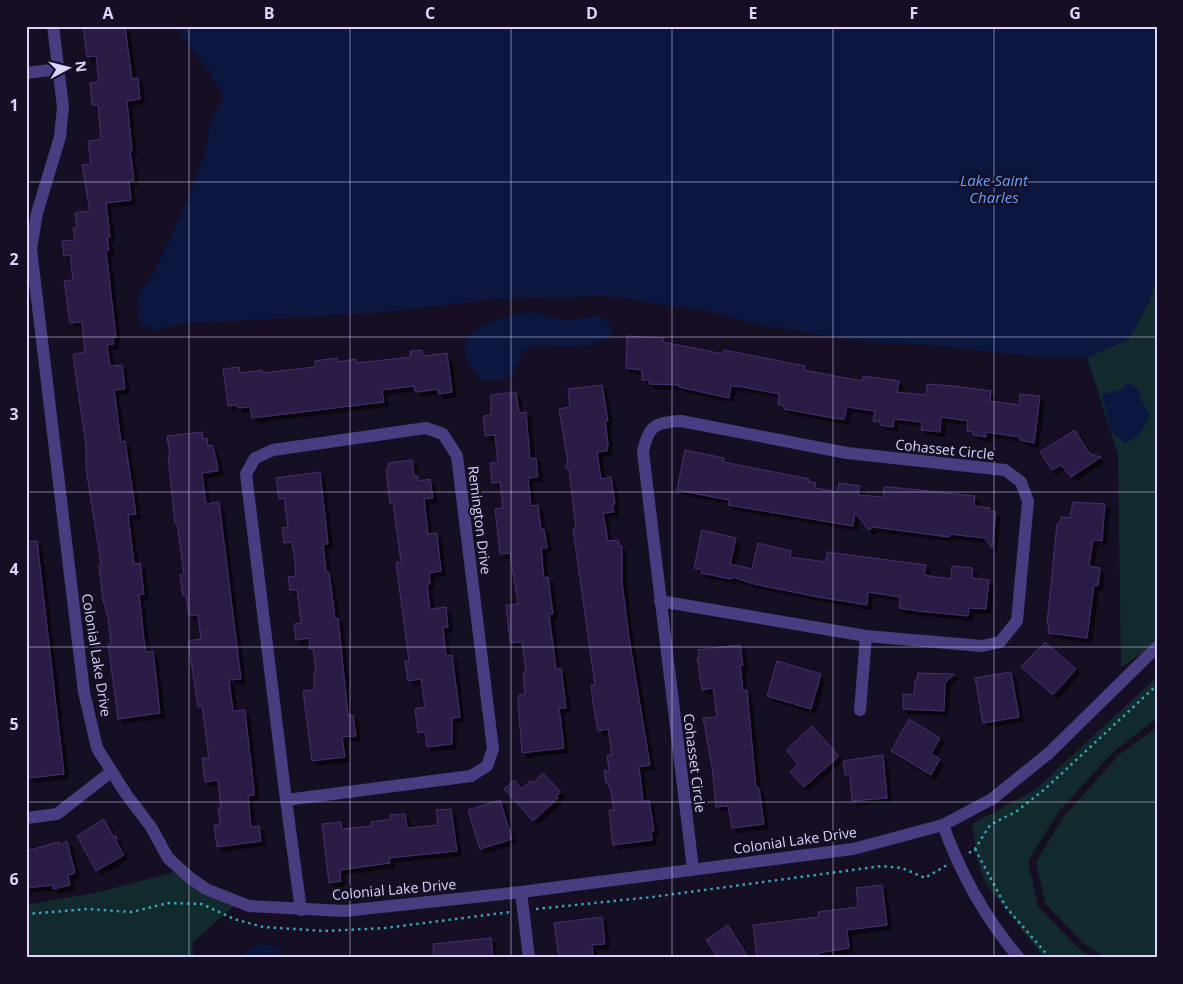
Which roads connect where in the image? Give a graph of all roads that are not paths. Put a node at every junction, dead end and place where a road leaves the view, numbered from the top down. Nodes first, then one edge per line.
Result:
1 (53, 26) edge
2 (59, 69) junction
3 (26, 74) edge
4 (660, 602) junction
5 (866, 636) junction
6 (1157, 647) edge
7 (860, 710) dead end
8 (112, 772) junction
9 (286, 800) junction
10 (26, 818) edge
11 (943, 825) junction
12 (693, 869) junction
13 (521, 892) junction
14 (301, 910) junction
15 (529, 958) edge
16 (1019, 958) edge

1 - 2 street, Colonial Lake Drive
2 - 3 street
2 - 8 street, Colonial Lake Drive
4 - 5 street, Cohasset Circle
4 - 5 street, Cohasset Circle
4 - 12 street, Cohasset Circle
5 - 7 street
6 - 11 street, Colonial Lake Drive
8 - 10 street
8 - 14 street, Colonial Lake Drive
9 - 9 street, Remington Drive
9 - 14 street, Remington Drive
11 - 12 street, Colonial Lake Drive
11 - 16 street
12 - 13 street, Colonial Lake Drive
13 - 14 street, Colonial Lake Drive
13 - 15 street

